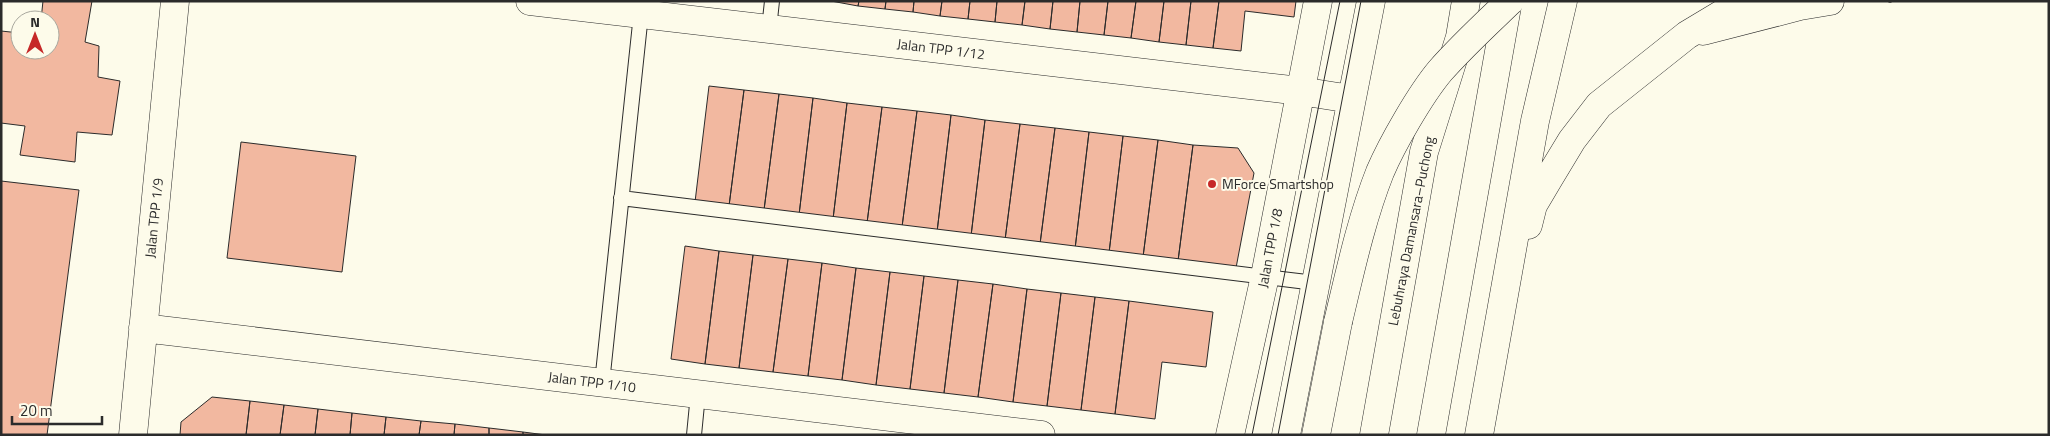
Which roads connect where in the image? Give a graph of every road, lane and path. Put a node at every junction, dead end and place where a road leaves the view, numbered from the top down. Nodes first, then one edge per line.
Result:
1 (175, 1) edge
2 (530, 1) edge
3 (772, 1) edge
4 (1318, 1) edge
5 (1371, 1) edge
6 (1466, 1) edge
7 (1509, 1) edge
8 (1563, 1) edge
9 (1752, 1) edge
10 (1830, 1) edge
11 (641, 14) junction
12 (770, 29) junction
13 (1687, 35) junction
14 (1300, 90) junction
15 (1351, 98) junction
16 (621, 198) junction
17 (1507, 269) junction
18 (1265, 276) junction
19 (1315, 283) junction
20 (143, 328) junction
21 (602, 383) junction
22 (698, 394) junction
23 (1317, 427) edge
24 (132, 435) edge
25 (694, 435) edge
26 (1041, 435) edge
27 (1230, 435) edge
28 (1286, 435) edge
29 (1374, 435) edge
30 (1431, 435) edge
31 (1479, 435) edge

1 - 20 main road, Jalan TPP 1/9
2 - 11 main road, Jalan TPP 1/12
3 - 12 lane
4 - 14 main road, Jalan TPP 1/8
5 - 15 main road
6 - 29 main road, Lebuhraya Damansara–Puchong
7 - 23 main road, bridge
7 - 30 main road
8 - 17 main road
9 - 13 main road
10 - 13 main road
11 - 12 main road, Jalan TPP 1/12
11 - 16 lane
12 - 14 main road, Jalan TPP 1/12
13 - 17 main road
14 - 15 main road, Jalan TPP 1/12
14 - 18 main road, Jalan TPP 1/8
15 - 19 main road
16 - 18 lane
16 - 21 lane
17 - 31 main road
18 - 19 lane
18 - 27 main road, Jalan TPP 1/8
19 - 28 main road
20 - 21 main road, Jalan TPP 1/10
20 - 24 main road, Jalan TPP 1/9
21 - 22 main road, Jalan TPP 1/10
22 - 25 lane
22 - 26 main road, Jalan TPP 1/10

